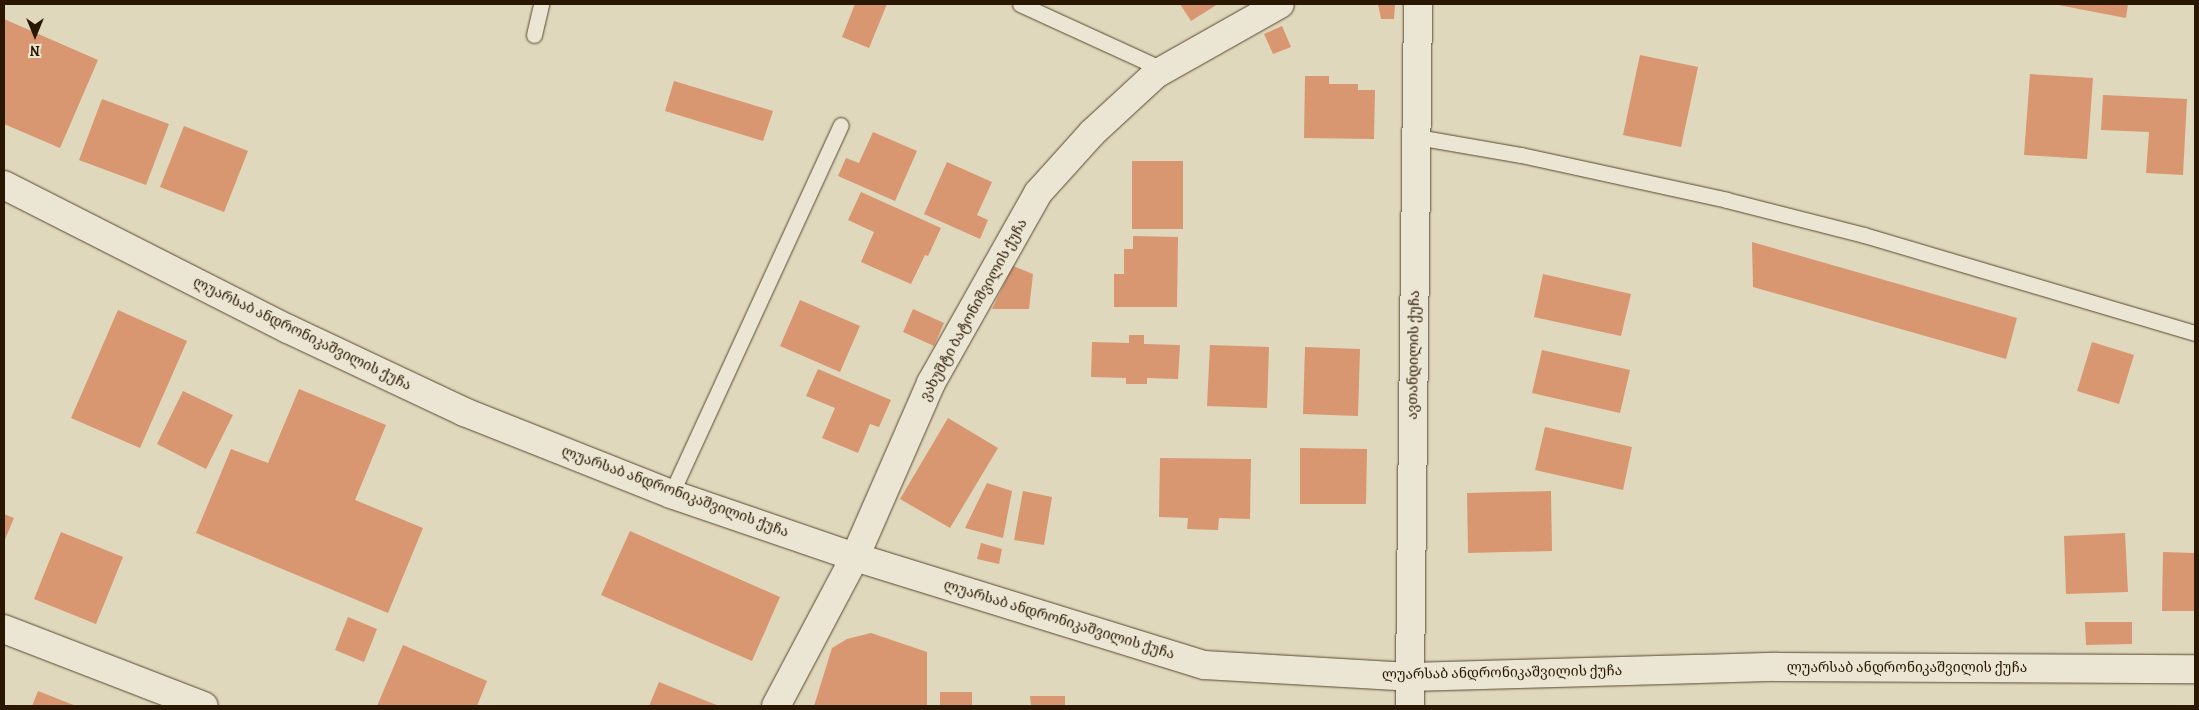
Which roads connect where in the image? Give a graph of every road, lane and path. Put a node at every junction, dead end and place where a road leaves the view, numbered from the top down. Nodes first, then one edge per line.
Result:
1 (541, 4) edge
2 (1020, 4) edge
3 (1280, 4) edge
4 (1418, 4) edge
5 (534, 35) dead end
6 (1164, 70) junction
7 (841, 125) dead end
8 (1417, 137) junction
9 (4, 185) edge
10 (2195, 334) edge
11 (672, 494) junction
12 (855, 558) junction
13 (4, 629) edge
14 (2195, 670) edge
15 (1410, 677) junction
16 (193, 704) edge
17 (776, 706) edge
18 (1410, 706) edge

1 - 5 lane
2 - 6 lane
3 - 6 street, ვახუშტი ბატონიშვილის ქუჩა
4 - 8 street, ავთანდილის ქუჩა
6 - 12 street, ვახუშტი ბატონიშვილის ქუჩა
7 - 11 lane
8 - 10 lane
8 - 15 street, ავთანდილის ქუჩა
9 - 11 street, ლუარსაბ ანდრონიკაშვილის ქუჩა
11 - 12 street, ლუარსაბ ანდრონიკაშვილის ქუჩა
12 - 15 street, ლუარსაბ ანდრონიკაშვილის ქუჩა
12 - 17 street, ვახუშტი ბატონიშვილის ქუჩა
13 - 16 street
14 - 15 street, ლუარსაბ ანდრონიკაშვილის ქუჩა
15 - 18 street, ავთანდილის ქუჩა

